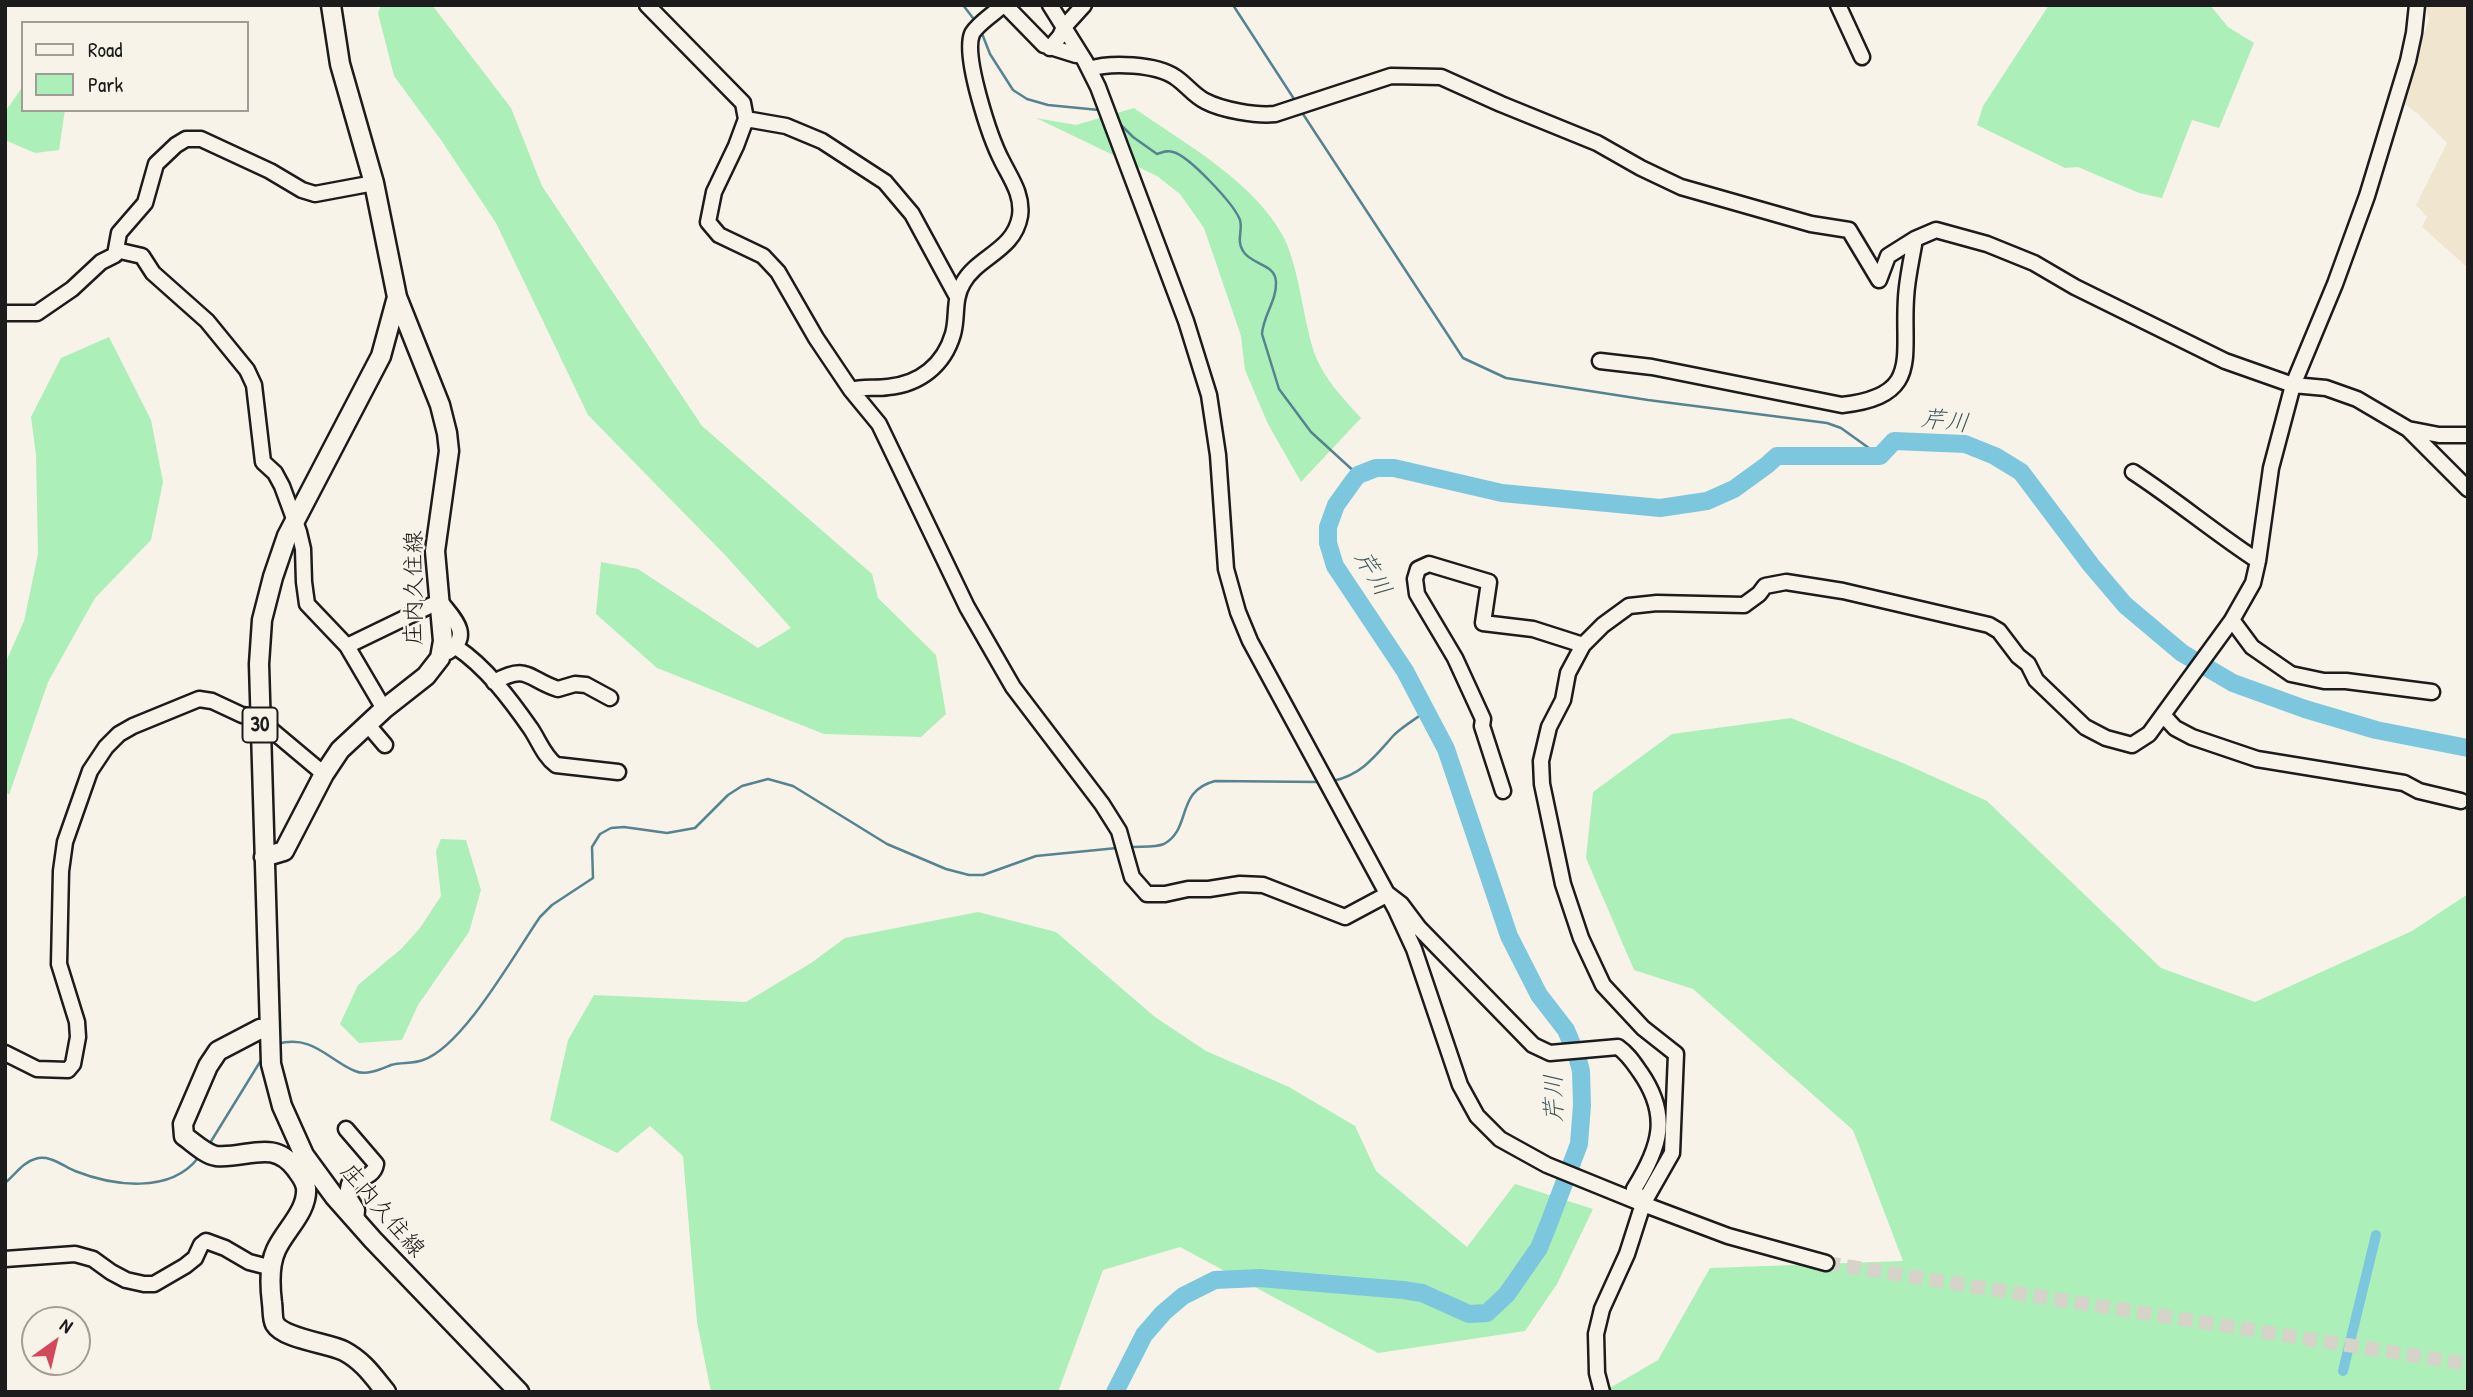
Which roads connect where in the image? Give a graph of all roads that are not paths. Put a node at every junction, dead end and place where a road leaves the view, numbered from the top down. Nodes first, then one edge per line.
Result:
1 (331, 5) edge
2 (647, 5) edge
3 (1004, 5) edge
4 (1050, 5) edge
5 (1084, 5) edge
6 (1838, 5) edge
7 (2417, 5) edge
8 (1064, 27) junction
9 (1050, 48) junction
10 (1080, 53) junction
11 (1862, 57) dead end
12 (1092, 75) junction
13 (746, 118) junction
14 (373, 183) junction
15 (1915, 239) junction
16 (116, 250) junction
17 (957, 295) junction
18 (397, 297) junction
19 (5, 313) edge
20 (1600, 361) dead end
21 (2293, 385) junction
22 (851, 390) junction
23 (2408, 429) junction
24 (2468, 435) edge
25 (2133, 472) dead end
26 (2468, 489) edge
27 (295, 521) junction
28 (2258, 561) junction
29 (440, 601) junction
30 (2228, 624) junction
31 (1583, 645) junction
32 (347, 646) junction
33 (456, 647) junction
34 (440, 658) junction
35 (494, 682) junction
36 (2432, 692) dead end
37 (610, 698) dead end
38 (384, 709) junction
39 (2164, 716) junction
40 (260, 720) junction
41 (368, 725) junction
42 (385, 745) dead end
43 (618, 772) dead end
44 (324, 774) junction
45 (1503, 791) dead end
46 (2462, 801) dead end
47 (264, 857) junction
48 (1388, 894) junction
49 (269, 1028) junction
50 (5, 1053) edge
51 (346, 1129) dead end
52 (324, 1182) junction
53 (306, 1189) junction
54 (1636, 1201) junction
55 (356, 1221) junction
56 (5, 1259) edge
57 (1826, 1263) tunnel mouth
58 (272, 1268) junction
59 (386, 1392) edge
60 (519, 1392) edge
61 (1602, 1392) edge

1 - 14 main road, 庄内久住線 / 30
2 - 13 street
3 - 9 street
3 - 17 street
4 - 8 street
5 - 8 street
6 - 11 street
7 - 21 street
8 - 9 street
8 - 10 street
9 - 10 street
10 - 12 street
12 - 15 street
12 - 48 street
13 - 17 street
13 - 22 street
14 - 16 street
14 - 18 main road, 庄内久住線 / 30
15 - 20 street
15 - 21 street
16 - 19 street
16 - 27 street
17 - 22 street
18 - 27 main road, 庄内久住線 / 30
18 - 29 main road, 庄内久住線 / 30
21 - 23 street
21 - 28 street
22 - 48 street
23 - 24 street
23 - 26 street
25 - 28 street
27 - 32 street
27 - 40 main road, 庄内久住線 / 30
28 - 30 street
29 - 32 street
29 - 33 street
29 - 34 main road, 庄内久住線 / 30
30 - 36 street
30 - 39 street
31 - 39 street
31 - 45 street
31 - 54 street
32 - 38 street
33 - 34 street
33 - 35 street
34 - 38 main road, 庄内久住線
35 - 37 street
35 - 43 street
38 - 41 main road, 庄内久住線
39 - 46 street
40 - 44 street
40 - 47 main road, 庄内久住線 / 30
40 - 50 street
41 - 42 street
41 - 44 main road, 庄内久住線
44 - 47 main road, 庄内久住線
47 - 49 main road, 庄内久住線 / 30
48 - 54 street
48 - 54 street
49 - 52 main road, 庄内久住線 / 30
49 - 53 main road, 庄内久住線
51 - 55 street
52 - 53 street
52 - 55 main road, 庄内久住線 / 30
53 - 58 main road, 庄内久住線
54 - 57 street
54 - 61 street
55 - 60 main road, 庄内久住線 / 30
56 - 58 street
58 - 59 main road, 庄内久住線

